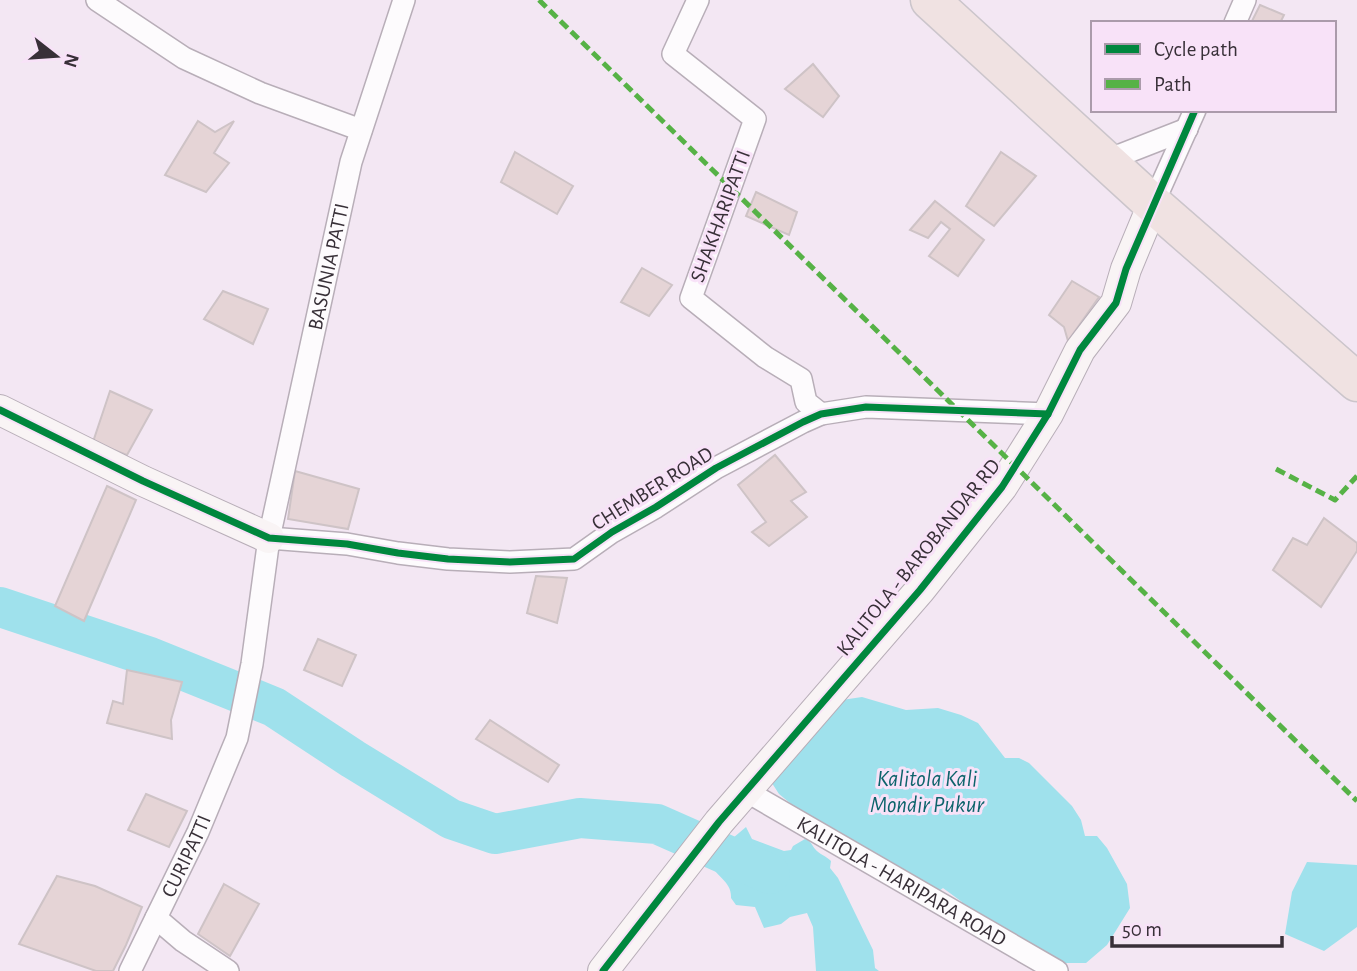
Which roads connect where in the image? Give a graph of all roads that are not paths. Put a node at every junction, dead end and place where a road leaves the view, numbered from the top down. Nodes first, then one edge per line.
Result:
1 (97, 0) edge
2 (404, 0) edge
3 (698, 0) edge
4 (930, 0) edge
5 (1245, 0) edge
6 (1236, 21) edge
7 (1191, 120) edge
8 (361, 130) junction
9 (1105, 161) junction
10 (1153, 204) junction
11 (1357, 382) edge
12 (0, 410) edge
13 (821, 414) junction
14 (1048, 414) junction
15 (269, 538) junction
16 (252, 664) joint
17 (746, 791) junction
18 (156, 918) junction
19 (130, 971) edge
20 (228, 971) edge
21 (603, 971) edge
22 (1057, 971) edge

1 - 8 street
2 - 8 street, BASUNIA PATTI
3 - 13 street, SHAKHARIPATTI
4 - 9 highway
5 - 6 street
7 - 9 street
7 - 10 street
8 - 15 street, BASUNIA PATTI
9 - 10 highway
10 - 11 highway
10 - 14 street, KALITOLA - BAROBANDAR RD
12 - 15 street
13 - 14 street, CHEMBER ROAD
13 - 15 street, CHEMBER ROAD
14 - 17 street, KALITOLA - BAROBANDAR RD
15 - 16 street, BASUNIA PATTI
16 - 18 street, CURIPATTI
17 - 21 street, KALITOLA - BAROBANDAR RD
17 - 22 street, KALITOLA - HARIPARA ROAD
18 - 19 street, CURIPATTI
18 - 20 street

